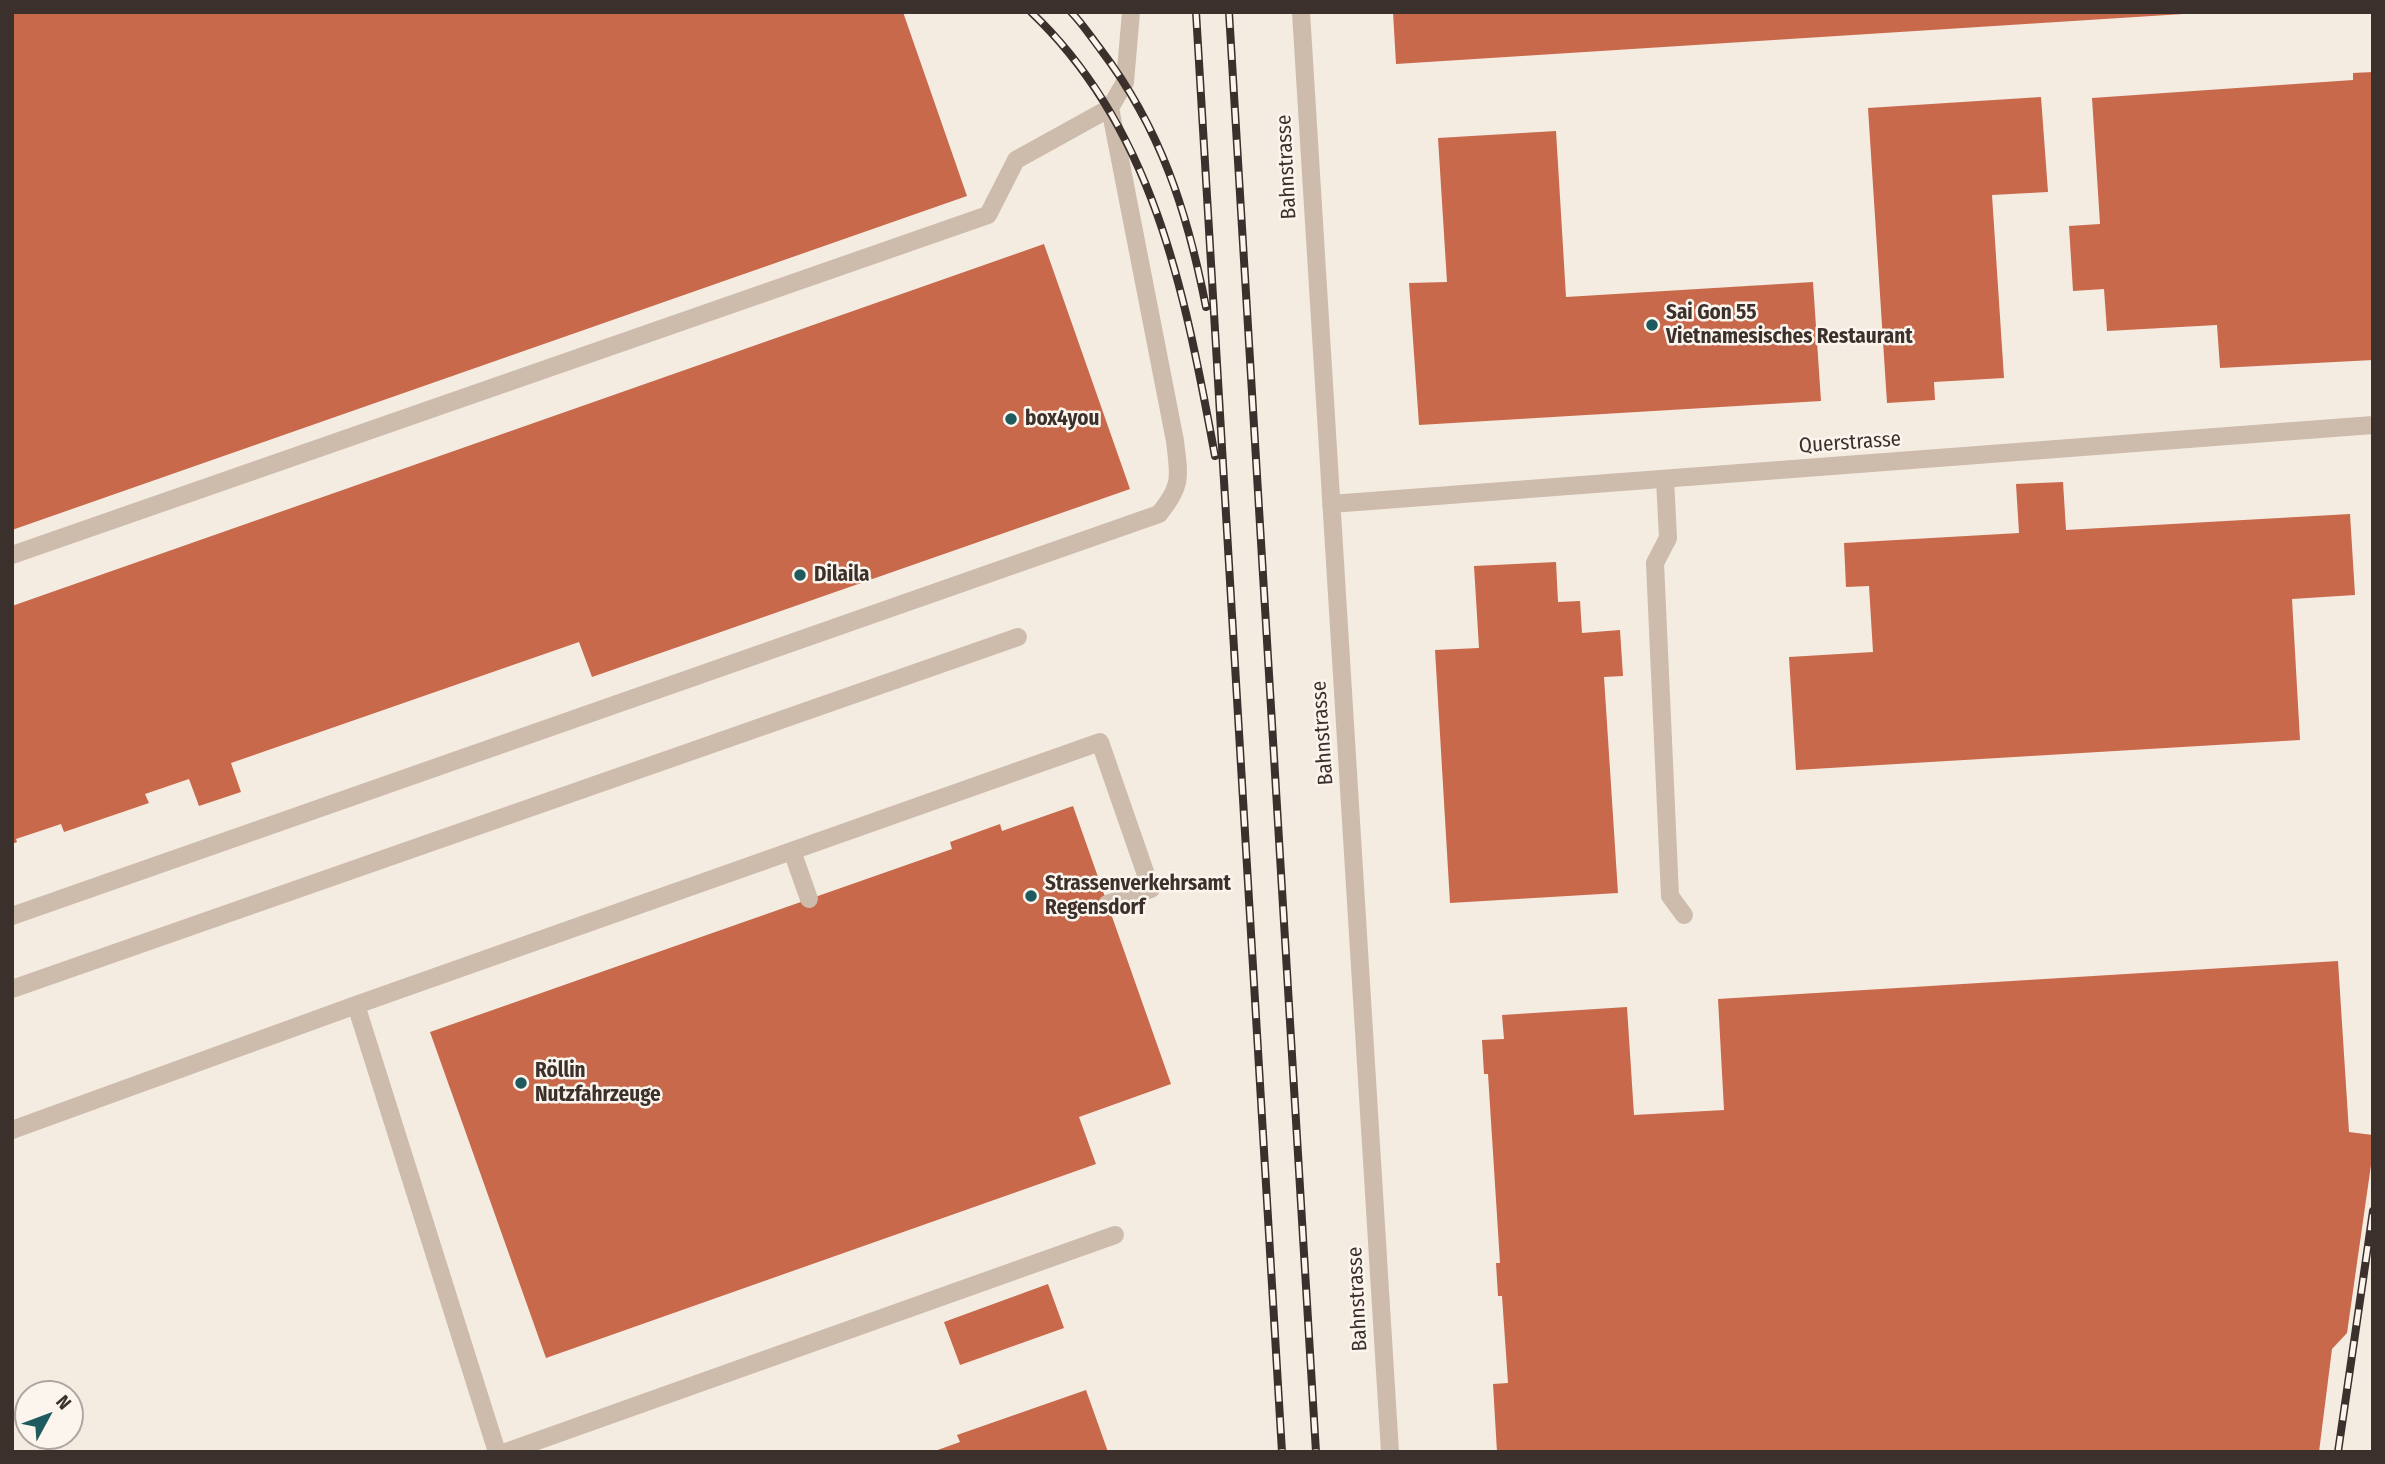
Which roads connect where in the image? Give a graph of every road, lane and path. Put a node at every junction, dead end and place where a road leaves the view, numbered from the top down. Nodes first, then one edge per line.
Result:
1 (1131, 12) edge
2 (1301, 12) edge
3 (1110, 108) junction
4 (2373, 425) edge
5 (1665, 479) junction
6 (1331, 504) junction
7 (12, 555) edge
8 (1018, 637) dead end
9 (792, 851) junction
10 (809, 899) dead end
11 (1107, 904) dead end
12 (1684, 915) dead end
13 (12, 916) edge
14 (12, 989) edge
15 (356, 1005) junction
16 (12, 1129) edge
17 (1115, 1235) dead end
18 (497, 1452) edge
19 (506, 1452) edge
20 (1390, 1452) edge

1 - 3 street
2 - 6 street, Bahnstrasse
3 - 7 street
3 - 13 street
4 - 5 street, Querstrasse
5 - 6 street, Querstrasse
5 - 12 street
6 - 20 street, Bahnstrasse
8 - 14 street
9 - 10 street
9 - 11 street
9 - 15 street
15 - 16 street
15 - 18 street
17 - 19 street

